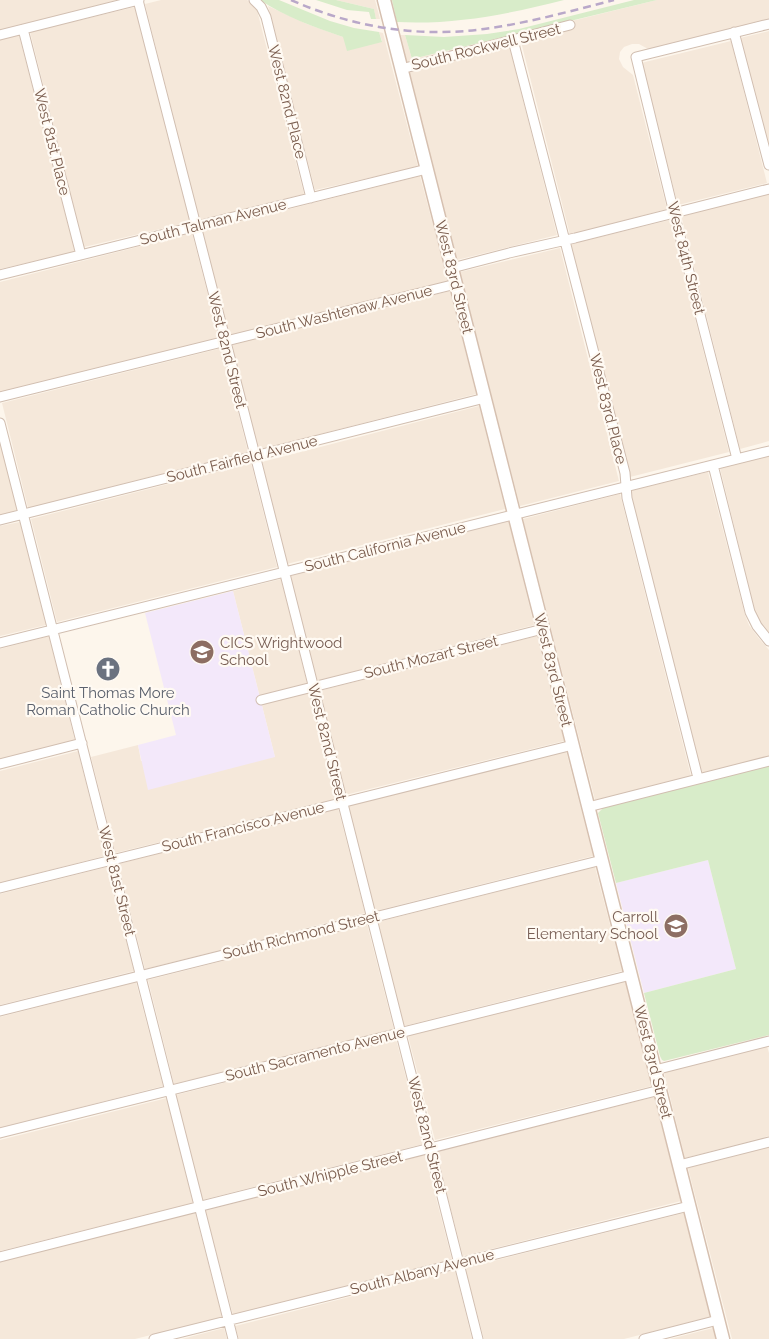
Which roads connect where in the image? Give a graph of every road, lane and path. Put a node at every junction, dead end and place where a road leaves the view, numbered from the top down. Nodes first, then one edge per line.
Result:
1 (138, 0) edge
2 (384, 0) edge
3 (258, 3) edge
4 (769, 24) edge
5 (570, 25) dead end
6 (24, 30) junction
7 (734, 32) junction
8 (0, 35) edge
9 (513, 40) junction
10 (401, 69) junction
11 (769, 165) edge
12 (427, 169) junction
13 (769, 189) edge
14 (311, 198) junction
15 (674, 213) junction
16 (196, 226) junction
17 (565, 240) junction
18 (81, 255) junction
19 (452, 268) junction
20 (0, 275) edge
21 (456, 284) junction
22 (225, 342) junction
23 (0, 397) edge
24 (484, 398) junction
25 (0, 423) edge
26 (769, 451) edge
27 (255, 455) junction
28 (737, 459) junction
29 (713, 465) junction
30 (626, 487) junction
31 (24, 513) junction
32 (514, 515) junction
33 (0, 520) edge
34 (284, 572) junction
35 (543, 629) junction
36 (53, 630) junction
37 (769, 642) edge
38 (0, 643) edge
39 (313, 687) junction
40 (261, 700) dead end
41 (82, 743) junction
42 (573, 745) junction
43 (769, 760) edge
44 (0, 764) edge
45 (698, 778) junction
46 (342, 802) junction
47 (588, 807) junction
48 (112, 860) junction
49 (602, 860) junction
50 (0, 888) edge
51 (372, 917) junction
52 (141, 975) junction
53 (631, 975) junction
54 (0, 1011) edge
55 (401, 1032) junction
56 (769, 1041) edge
57 (655, 1070) junction
58 (660, 1090) junction
59 (170, 1091) junction
60 (0, 1134) edge
61 (769, 1142) edge
62 (430, 1148) junction
63 (679, 1165) junction
64 (200, 1206) junction
65 (689, 1206) junction
66 (0, 1257) edge
67 (459, 1263) junction
68 (228, 1320) junction
69 (718, 1320) junction
70 (154, 1339) edge
71 (233, 1339) edge
72 (478, 1339) edge
73 (644, 1339) edge
74 (723, 1339) edge

1 - 6 street
1 - 16 street, West 82nd Street
2 - 10 street, West 83rd Street
3 - 14 street, West 82nd Place
4 - 7 street
5 - 9 street, South Rockwell Street
6 - 8 street
6 - 18 street, West 81st Place
7 - 11 street
7 - 15 street, West 84th Street
9 - 10 street, South Rockwell Street
9 - 17 street, West 83rd Place
10 - 12 street, West 83rd Street
12 - 14 street, South Talman Avenue
12 - 19 street, West 83rd Street
13 - 15 street
14 - 16 street, South Talman Avenue
15 - 17 street
15 - 28 street, West 84th Street
16 - 18 street, South Talman Avenue
16 - 22 street, West 82nd Street
17 - 19 street
17 - 30 street, West 83rd Place
18 - 20 street, South Talman Avenue
19 - 21 street, West 83rd Street
21 - 22 street, South Washtenaw Avenue
21 - 24 street, West 83rd Street
22 - 23 street, South Washtenaw Avenue
22 - 27 street, West 82nd Street
24 - 27 street, South Fairfield Avenue
24 - 32 street, West 83rd Street
25 - 31 street, West 81st Street
26 - 28 street, South California Avenue
27 - 31 street, South Fairfield Avenue
27 - 34 street, West 82nd Street
28 - 29 street, South California Avenue
29 - 30 street, South California Avenue
29 - 37 street
30 - 32 street, South California Avenue
30 - 45 street, West 83rd Place
31 - 33 street, South Fairfield Avenue
31 - 36 street, West 81st Street
32 - 34 street, South California Avenue
32 - 35 street, West 83rd Street
34 - 36 street, South California Avenue
34 - 39 street, West 82nd Street
35 - 39 street, South Mozart Street
35 - 42 street, West 83rd Street
36 - 38 street, South California Avenue
36 - 41 street, West 81st Street
39 - 40 street, South Mozart Street
39 - 46 street, West 82nd Street
41 - 44 street
41 - 48 street, West 81st Street
42 - 46 street, South Francisco Avenue
42 - 47 street, West 83rd Street
43 - 45 street
45 - 47 street
46 - 48 street, South Francisco Avenue
46 - 51 street, West 82nd Street
47 - 49 street, West 83rd Street
48 - 50 street, South Francisco Avenue
48 - 52 street, West 81st Street
49 - 51 street, South Richmond Street
49 - 53 street, West 83rd Street
51 - 52 street, South Richmond Street
51 - 55 street, West 82nd Street
52 - 54 street, South Richmond Street
52 - 59 street, West 81st Street
53 - 55 street, South Sacramento Avenue
53 - 57 street, West 83rd Street
55 - 59 street, South Sacramento Avenue
55 - 62 street, West 82nd Street
56 - 57 street
57 - 58 street, West 83rd Street
58 - 62 street, South Whipple Street
58 - 63 street, West 83rd Street
59 - 60 street, South Sacramento Avenue
59 - 64 street, West 81st Street
61 - 63 street
62 - 64 street, South Whipple Street
62 - 67 street, West 82nd Street
63 - 65 street, West 83rd Street
64 - 66 street, South Whipple Street
64 - 68 street, West 81st Street
65 - 67 street, South Albany Avenue
65 - 69 street, West 83rd Street
67 - 68 street, South Albany Avenue
67 - 72 street, West 82nd Street
68 - 70 street, South Albany Avenue
68 - 71 street, West 81st Street
69 - 73 street
69 - 74 street, West 83rd Street

